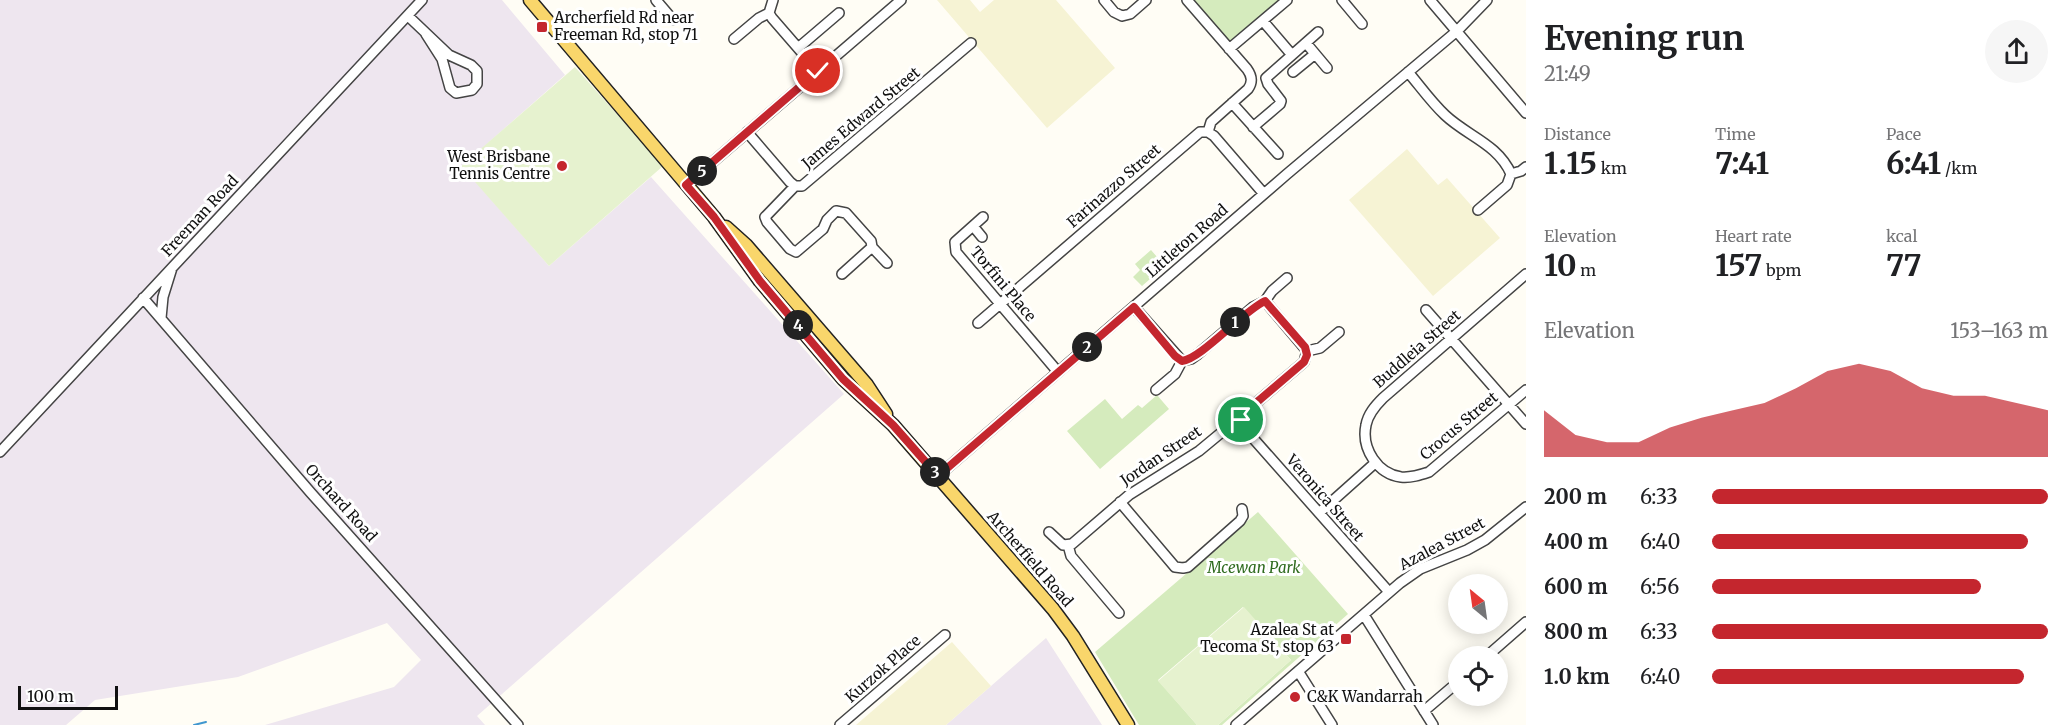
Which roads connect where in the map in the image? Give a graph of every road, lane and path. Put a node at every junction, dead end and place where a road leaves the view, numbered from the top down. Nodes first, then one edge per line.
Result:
1 (422, 0) edge
2 (530, 0) edge
3 (656, 0) edge
4 (773, 0) edge
5 (901, 0) edge
6 (1104, 0) edge
7 (1146, 0) edge
8 (1186, 0) edge
9 (1287, 0) edge
10 (1342, 0) edge
11 (1430, 0) edge
12 (1487, 0) edge
13 (769, 13) junction
14 (839, 13) dead end
15 (408, 16) junction
16 (673, 20) dead end
17 (1263, 21) junction
18 (1362, 24) dead end
19 (1457, 31) junction
20 (1318, 32) dead end
21 (426, 34) junction
22 (734, 39) dead end
23 (971, 43) dead end
24 (1306, 43) junction
25 (798, 48) junction
26 (1229, 49) junction
27 (1315, 54) junction
28 (1292, 55) junction
29 (1328, 68) dead end
30 (818, 71) junction
31 (1293, 72) dead end
32 (1408, 72) junction
33 (1232, 103) junction
34 (1526, 113) edge
35 (1253, 127) junction
36 (747, 132) junction
37 (1208, 132) junction
38 (1278, 154) dead end
39 (1526, 167) edge
40 (1512, 174) junction
41 (686, 185) junction
42 (795, 186) junction
43 (1264, 194) junction
44 (1478, 210) dead end
45 (983, 217) dead end
46 (973, 226) junction
47 (982, 237) dead end
48 (872, 247) junction
49 (887, 263) dead end
50 (172, 268) junction
51 (842, 274) dead end
52 (1526, 274) edge
53 (1287, 278) dead end
54 (143, 298) junction
55 (1265, 301) junction
56 (1000, 304) junction
57 (1134, 307) junction
58 (1426, 310) dead end
59 (160, 318) junction
60 (978, 323) dead end
61 (1339, 332) dead end
62 (1452, 339) junction
63 (1307, 351) junction
64 (1182, 361) junction
65 (1058, 372) junction
66 (1156, 390) dead end
67 (1526, 390) edge
68 (1509, 405) junction
69 (1241, 422) junction
70 (1526, 424) edge
71 (0, 452) edge
72 (1375, 463) junction
73 (938, 476) junction
74 (1120, 502) junction
75 (1526, 507) edge
76 (1242, 509) dead end
77 (1318, 513) junction
78 (1049, 532) dead end
79 (1068, 545) junction
80 (1389, 592) junction
81 (1119, 613) dead end
82 (1364, 615) junction
83 (1526, 622) edge
84 (945, 635) dead end
85 (1499, 646) edge
86 (1298, 671) junction
87 (1448, 691) edge
88 (1424, 711) junction
89 (518, 725) edge
90 (840, 725) edge
91 (1128, 725) edge
92 (1236, 725) edge
93 (1332, 725) edge
94 (1433, 725) edge

1 - 15 street, Freeman Road
2 - 41 main road, Archerfield Road
3 - 16 street
4 - 13 street
5 - 30 street
6 - 7 street
8 - 26 street
9 - 17 street
10 - 18 street
11 - 19 street
12 - 19 street, Littleton Road
13 - 22 street
13 - 25 street
14 - 25 street
15 - 21 street
15 - 50 street, Freeman Road
17 - 26 street
17 - 28 street
19 - 32 street, Littleton Road
19 - 34 street
20 - 24 street
21 - 21 street
23 - 42 street, James Edward Street
24 - 27 street
24 - 28 street
25 - 30 street
26 - 33 street
27 - 29 street
27 - 31 street
28 - 35 street
30 - 36 street
32 - 40 street
32 - 43 street, Littleton Road
33 - 35 street
33 - 37 street
35 - 38 street
36 - 41 street
36 - 42 street, James Edward Street
37 - 43 street
37 - 56 street, Farinazzo Street
39 - 40 street
40 - 44 street
41 - 73 main road, Archerfield Road
42 - 48 street
43 - 57 street, Littleton Road
45 - 46 street, Torfini Place
46 - 47 street
46 - 56 street, Torfini Place
48 - 49 street
48 - 51 street
50 - 54 street, Freeman Road
50 - 59 street
52 - 62 street, Buddleia Street
53 - 55 street
54 - 59 street, Orchard Road
54 - 71 street, Freeman Road
55 - 63 street
55 - 64 street
56 - 60 street, Farinazzo Street
56 - 65 street, Torfini Place
57 - 64 street
57 - 65 street, Littleton Road
58 - 62 street
59 - 89 street, Orchard Road
61 - 63 street, Jordan Street
62 - 68 street
62 - 72 street, Buddleia Street
63 - 69 street, Jordan Street
64 - 66 street
65 - 73 street, Littleton Road
67 - 68 street, Crocus Street
68 - 70 street
68 - 72 street, Crocus Street
69 - 74 street, Jordan Street
69 - 77 street, Veronica Street
72 - 77 street
73 - 91 main road, Archerfield Road
74 - 76 street
74 - 79 street, Jordan Street
75 - 80 street, Azalea Street
77 - 80 street, Veronica Street
78 - 79 street
79 - 81 street
80 - 82 street, Azalea Street
82 - 86 street, Azalea Street
82 - 88 street
83 - 85 street
84 - 90 street, Kurzok Place
86 - 92 street, Azalea Street
86 - 93 street
87 - 88 street
88 - 94 street

